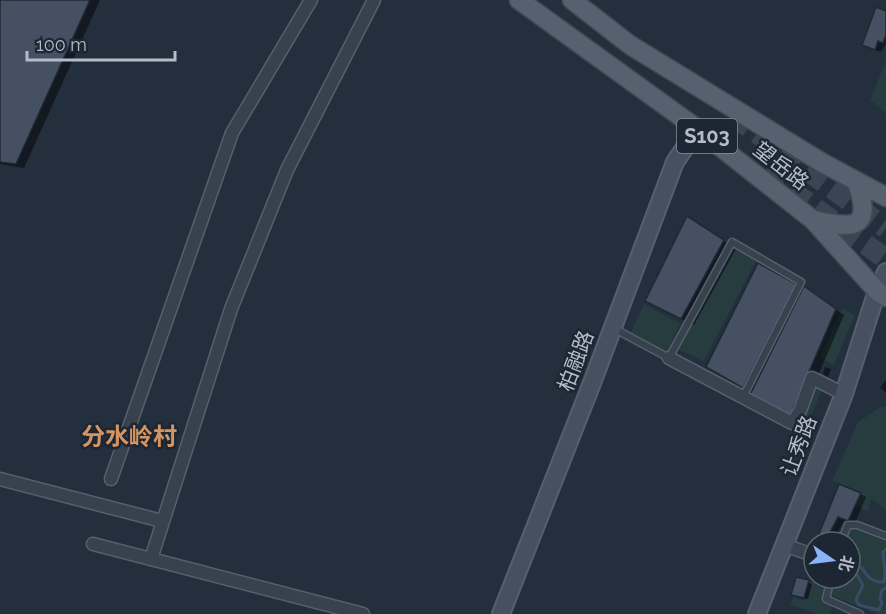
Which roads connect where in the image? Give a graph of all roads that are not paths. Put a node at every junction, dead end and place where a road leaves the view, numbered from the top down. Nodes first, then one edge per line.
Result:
1 (311, 0) edge
2 (374, 0) edge
3 (519, 0) edge
4 (572, 0) edge
5 (692, 124) junction
6 (857, 183) junction
7 (886, 197) edge
8 (813, 220) junction
9 (886, 261) edge
10 (886, 272) edge
11 (882, 294) edge
12 (613, 327) junction
13 (669, 358) junction
14 (844, 394) junction
15 (743, 398) junction
16 (0, 479) edge
17 (111, 479) dead end
18 (162, 521) junction
19 (846, 530) edge
20 (886, 536) edge
21 (93, 544) dead end
22 (784, 545) junction
23 (802, 551) edge
24 (151, 559) junction
25 (828, 590) edge
26 (363, 614) edge
27 (501, 614) edge
28 (757, 614) edge
29 (860, 614) edge

1 - 17 street
2 - 18 street
3 - 5 main road, 望岳路 / S103
4 - 6 main road, 望岳路 / S103
5 - 8 main road, 望岳路 / S103
5 - 12 street, 柏融路
6 - 7 main road, 望岳路 / S103
6 - 8 main road
8 - 11 main road, 望岳路 / S103
9 - 11 street
10 - 11 street
11 - 14 street, 让秀路
12 - 13 lane
12 - 27 street, 柏融路
13 - 15 street
13 - 15 lane
14 - 15 street
14 - 22 street, 让秀路
16 - 18 street
18 - 24 street
19 - 20 lane
21 - 24 street
22 - 23 street
22 - 28 street, 让秀路
24 - 26 street
25 - 29 lane

